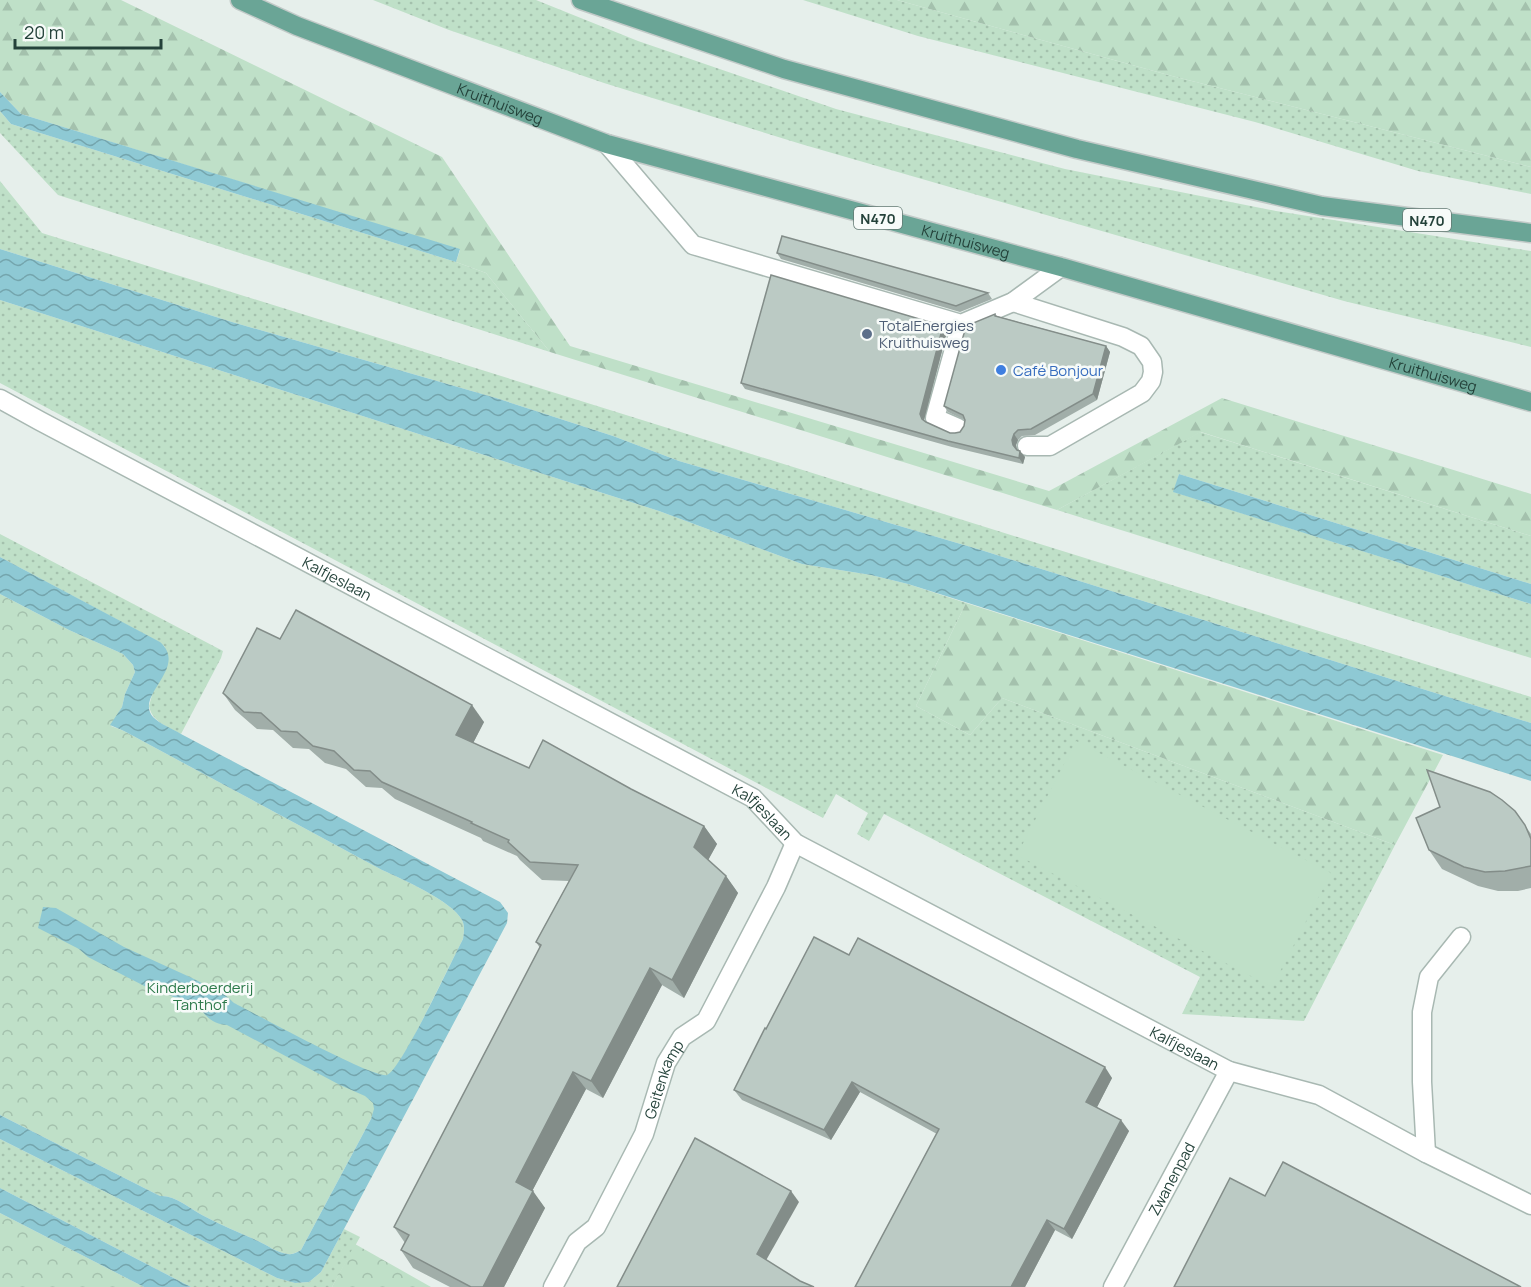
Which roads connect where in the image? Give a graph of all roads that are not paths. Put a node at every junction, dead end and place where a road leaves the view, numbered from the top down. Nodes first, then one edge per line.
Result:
1 (240, 0) edge
2 (581, 0) edge
3 (607, 144) junction
4 (1531, 233) edge
5 (1061, 267) junction
6 (1013, 302) junction
7 (961, 324) junction
8 (0, 399) edge
9 (1531, 402) edge
10 (958, 428) dead end
11 (1027, 446) dead end
12 (795, 843) junction
13 (1461, 937) dead end
14 (1228, 1071) junction
15 (1426, 1153) junction
16 (1531, 1205) edge
17 (552, 1287) edge
18 (1113, 1287) edge

1 - 3 main road, Kruithuisweg / N470
2 - 4 main road, N470
3 - 5 main road, Kruithuisweg / N470
3 - 7 street
5 - 6 street
5 - 9 main road, Kruithuisweg / N470
6 - 7 street
6 - 11 street
7 - 10 street
8 - 12 street, Kalfjeslaan
12 - 14 street, Kalfjeslaan
12 - 17 street, Geitenkamp
13 - 15 street
14 - 15 street, Kalfjeslaan
14 - 18 street, Zwanenpad
15 - 16 street, Kalfjeslaan

